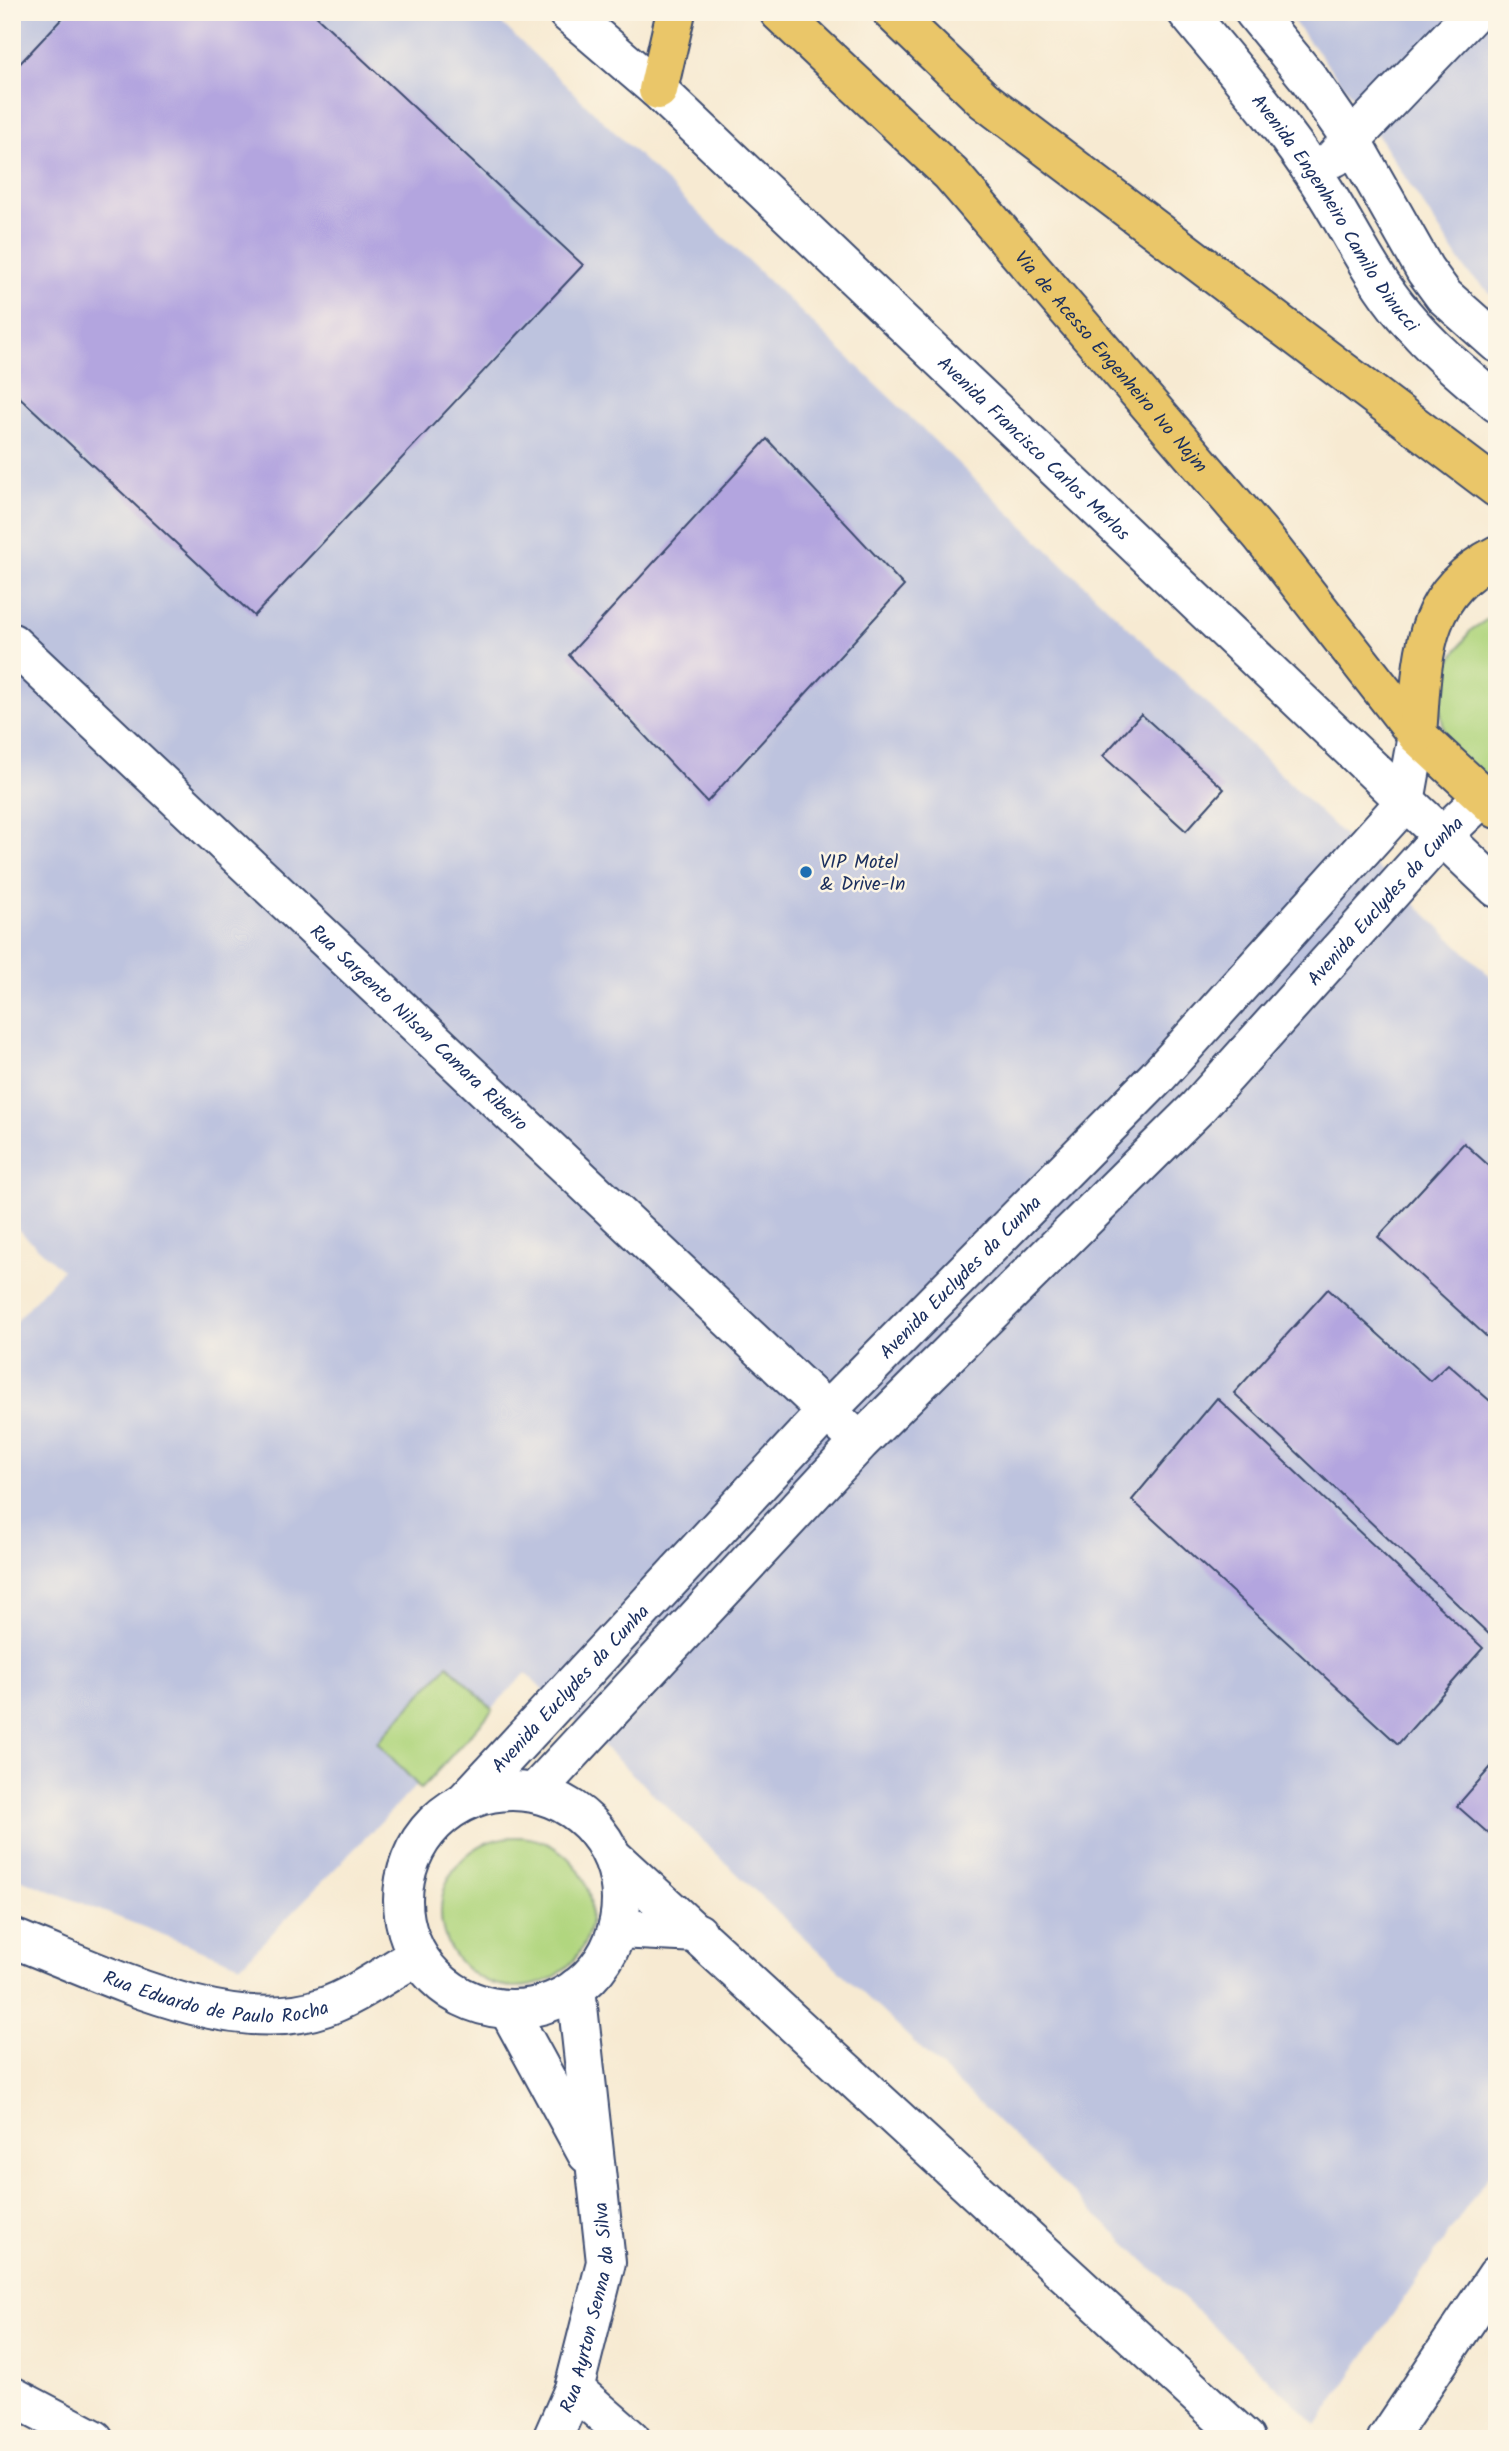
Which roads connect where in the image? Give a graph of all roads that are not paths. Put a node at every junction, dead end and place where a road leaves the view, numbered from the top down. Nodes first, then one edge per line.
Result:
1 (566, 12) edge
2 (676, 12) edge
3 (779, 12) edge
4 (892, 12) edge
5 (1187, 12) edge
6 (1254, 12) edge
7 (1474, 12) edge
8 (658, 90) junction
9 (1352, 141) junction
10 (1316, 177) junction
11 (1497, 343) edge
12 (1497, 403) edge
13 (1497, 488) edge
14 (1497, 555) edge
15 (12, 643) edge
16 (1417, 735) junction
17 (1405, 802) junction
18 (1490, 804) edge
19 (1441, 837) junction
20 (1497, 888) edge
21 (1157, 1077) junction
22 (1197, 1108) junction
23 (827, 1411) junction
24 (860, 1442) junction
25 (535, 1792) junction
26 (465, 1801) junction
27 (615, 1859) junction
28 (618, 1930) junction
29 (698, 1933) junction
30 (12, 1938) edge
31 (417, 1956) junction
32 (576, 1988) junction
33 (508, 2009) junction
34 (597, 2171) junction
35 (1497, 2275) edge
36 (574, 2389) junction
37 (12, 2396) edge
38 (94, 2439) edge
39 (552, 2439) edge
40 (631, 2439) edge
41 (1245, 2439) edge
42 (1387, 2439) edge

1 - 8 street, Avenida Francisco Carlos Merlos
2 - 8 main road
3 - 16 main road, Via de Acesso Engenheiro Ivo Najm
4 - 13 main road
5 - 10 street, Avenida Engenheiro Camilo Dinucci
6 - 9 street, Avenida Engenheiro Camilo Dinucci
7 - 9 street
8 - 17 street, Avenida Francisco Carlos Merlos
9 - 10 street
9 - 11 street, Avenida Engenheiro Camilo Dinucci
10 - 12 street, Avenida Engenheiro Camilo Dinucci
14 - 16 main road
15 - 23 street, Rua Sargento Nilson Camara Ribeiro
16 - 17 street
16 - 18 main road, Via de Acesso Engenheiro Ivo Najm
17 - 19 street, Avenida Francisco Carlos Merlos
17 - 21 street, Avenida Euclydes da Cunha
18 - 19 street, Avenida Euclydes da Cunha
19 - 20 street, Avenida Francisco Carlos Merlos
19 - 22 street, Avenida Euclydes da Cunha
21 - 22 street
21 - 23 street, Avenida Euclydes da Cunha
22 - 24 street, Avenida Euclydes da Cunha
23 - 24 street, Rua Sargento Nilson Camara Ribeiro
23 - 26 street, Avenida Euclydes da Cunha
24 - 25 street, Avenida Euclydes da Cunha
25 - 26 street
25 - 27 street
26 - 31 street
27 - 28 street
27 - 29 street
28 - 29 street
28 - 32 street
29 - 41 street
30 - 31 street, Rua Eduardo de Paulo Rocha
31 - 33 street
32 - 33 street
32 - 34 street, Rua Ayrton Senna da Silva
33 - 34 street, Rua Ayrton Senna da Silva
34 - 36 street, Rua Ayrton Senna da Silva
35 - 42 street
36 - 39 street, Rua Ayrton Senna da Silva
36 - 40 street
37 - 38 street

